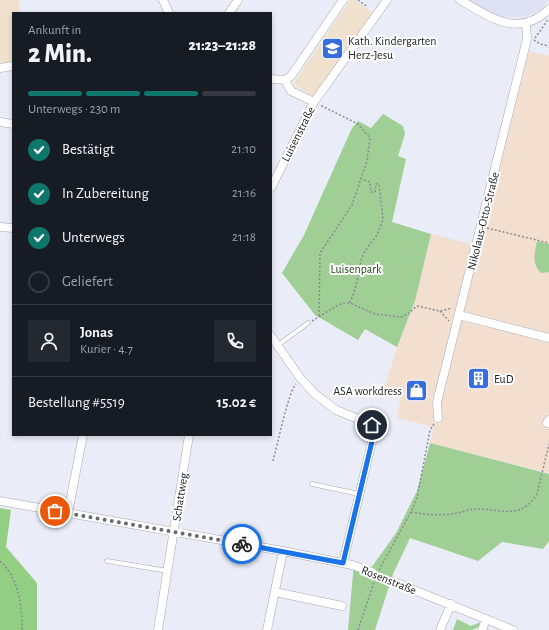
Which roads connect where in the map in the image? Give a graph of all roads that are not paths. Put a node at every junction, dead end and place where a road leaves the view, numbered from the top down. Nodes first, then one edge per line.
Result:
1 (164, 0) edge
2 (238, 0) edge
3 (343, 0) edge
4 (387, 0) edge
5 (460, 0) edge
6 (549, 9) edge
7 (169, 12) edge
8 (230, 12) edge
9 (526, 23) junction
10 (12, 66) edge
11 (0, 68) edge
12 (272, 79) edge
13 (285, 80) junction
14 (314, 102) junction
15 (0, 122) edge
16 (12, 124) edge
17 (272, 186) edge
18 (0, 227) edge
19 (12, 228) edge
20 (459, 315) junction
21 (308, 323) road end
22 (272, 338) edge
23 (549, 338) edge
24 (277, 346) junction
25 (438, 418) road end
26 (83, 436) edge
27 (190, 436) edge
28 (312, 484) dead end
29 (359, 494) junction
30 (0, 501) edge
31 (68, 513) junction
32 (174, 532) junction
33 (283, 551) junction
34 (107, 561) dead end
35 (343, 563) junction
36 (168, 571) junction
37 (375, 573) road end
38 (394, 582) road end
39 (275, 592) junction
40 (451, 604) junction
41 (342, 606) dead end
42 (486, 619) junction
43 (158, 630) edge
44 (270, 630) edge
45 (440, 630) edge
46 (482, 630) edge
47 (513, 630) edge

1 - 7 street
2 - 8 street
3 - 13 street
4 - 14 street, Luisenstraße
5 - 9 street
6 - 9 street
9 - 20 street, Nikolaus-Otto-Straße
10 - 11 street
12 - 13 street
13 - 14 street, Luisenstraße
14 - 17 street, Luisenstraße
15 - 16 street
18 - 19 street
20 - 23 street
20 - 25 street, Nikolaus-Otto-Straße
21 - 24 lane
22 - 24 street
24 - 29 street
26 - 31 street
27 - 32 street, Schattweg
28 - 29 lane
29 - 35 street
30 - 31 street, Rosenstraße
31 - 32 street, Rosenstraße
32 - 33 street, Rosenstraße
32 - 36 street, Schattweg
33 - 35 street, Rosenstraße
33 - 39 street
34 - 36 lane
35 - 37 street, Rosenstraße
36 - 43 street, Schattweg
38 - 40 street, Rosenstraße
39 - 41 street
39 - 44 street
40 - 42 street, Rosenstraße
40 - 45 street
42 - 46 street
42 - 47 street, Rosenstraße

